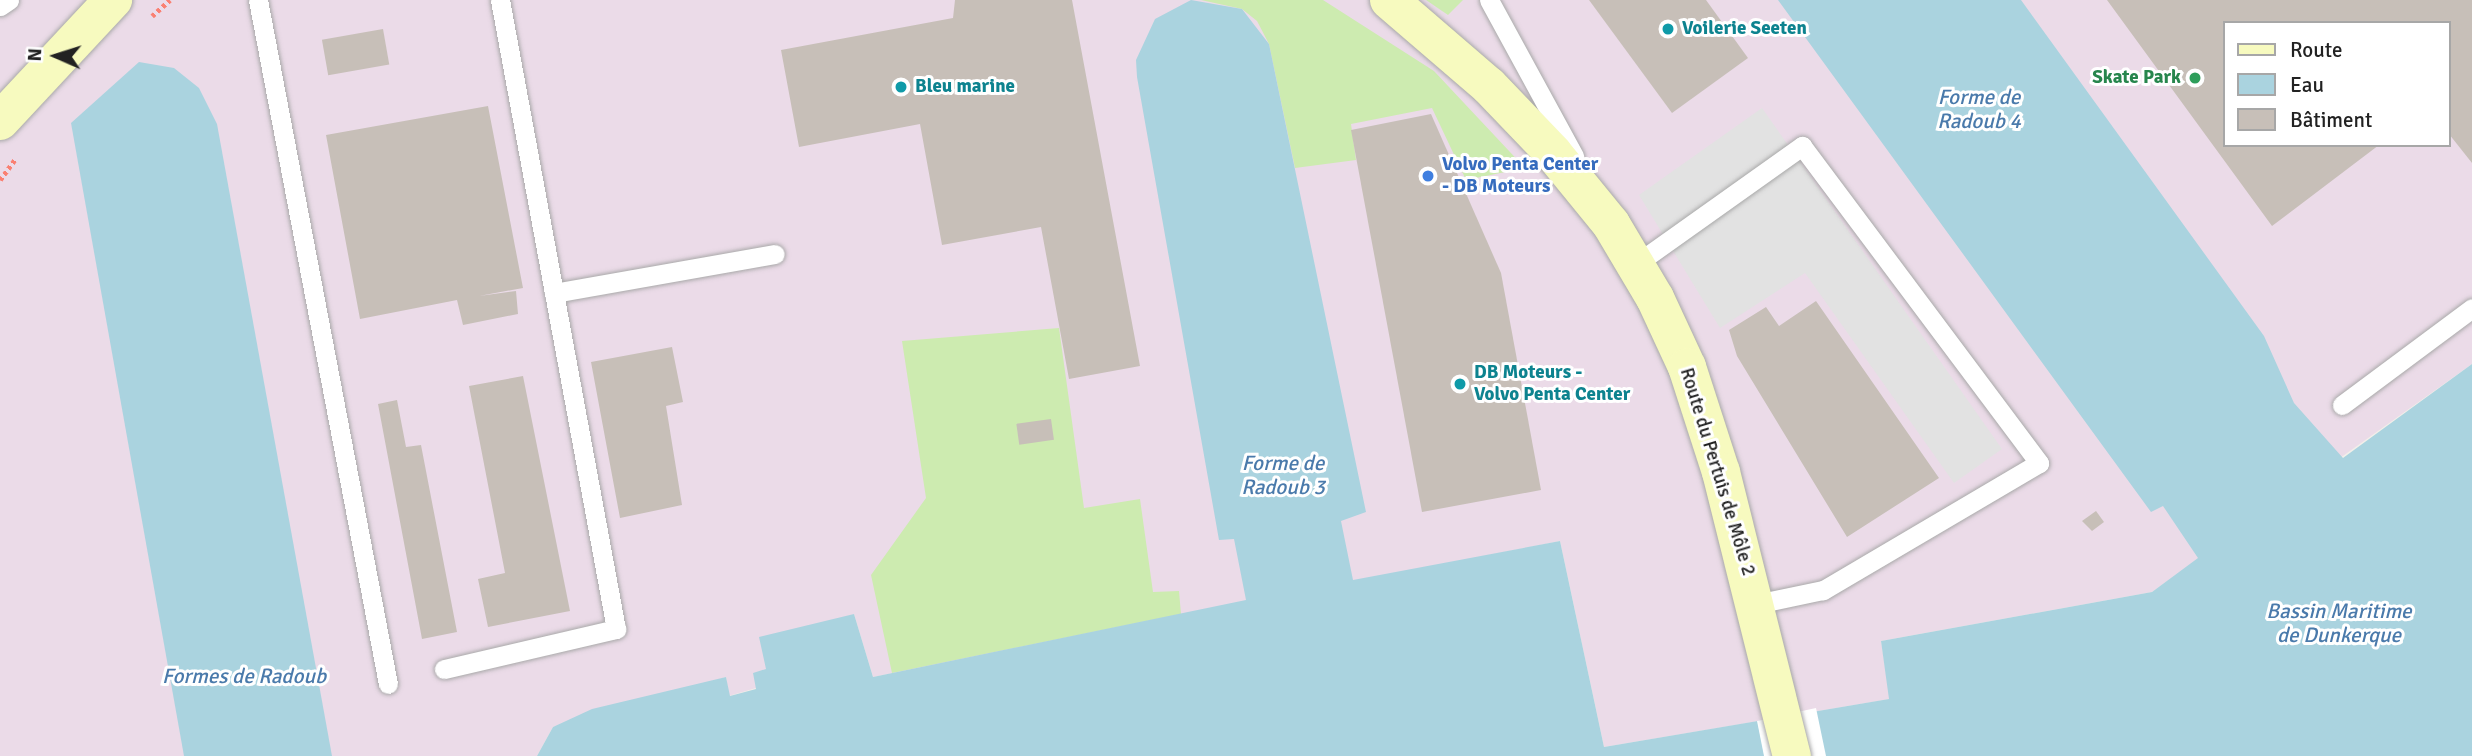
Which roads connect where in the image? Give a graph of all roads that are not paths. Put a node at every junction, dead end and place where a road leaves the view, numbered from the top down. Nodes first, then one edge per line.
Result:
1 (9, 0) edge
2 (113, 0) edge
3 (258, 0) edge
4 (500, 0) edge
5 (1389, 0) edge
6 (1489, 0) edge
7 (0, 6) edge
8 (0, 121) edge
9 (1611, 224) junction
10 (775, 254) dead end
11 (1636, 264) junction
12 (554, 293) junction
13 (2472, 308) edge
14 (2342, 405) dead end
15 (1756, 604) junction
16 (444, 669) dead end
17 (388, 684) dead end
18 (1792, 756) edge

1 - 7 lane
2 - 8 main road
3 - 17 lane
4 - 12 lane
5 - 9 main road, Route du Pertuis de Môle 2
6 - 9 lane, Route du Pertuis de Môle 2
9 - 11 main road, Route du Pertuis de Môle 2
10 - 12 lane
11 - 15 main road, Route du Pertuis de Môle 2
11 - 15 lane
12 - 16 lane
13 - 14 lane
15 - 18 main road, Route du Pertuis de Môle 2

